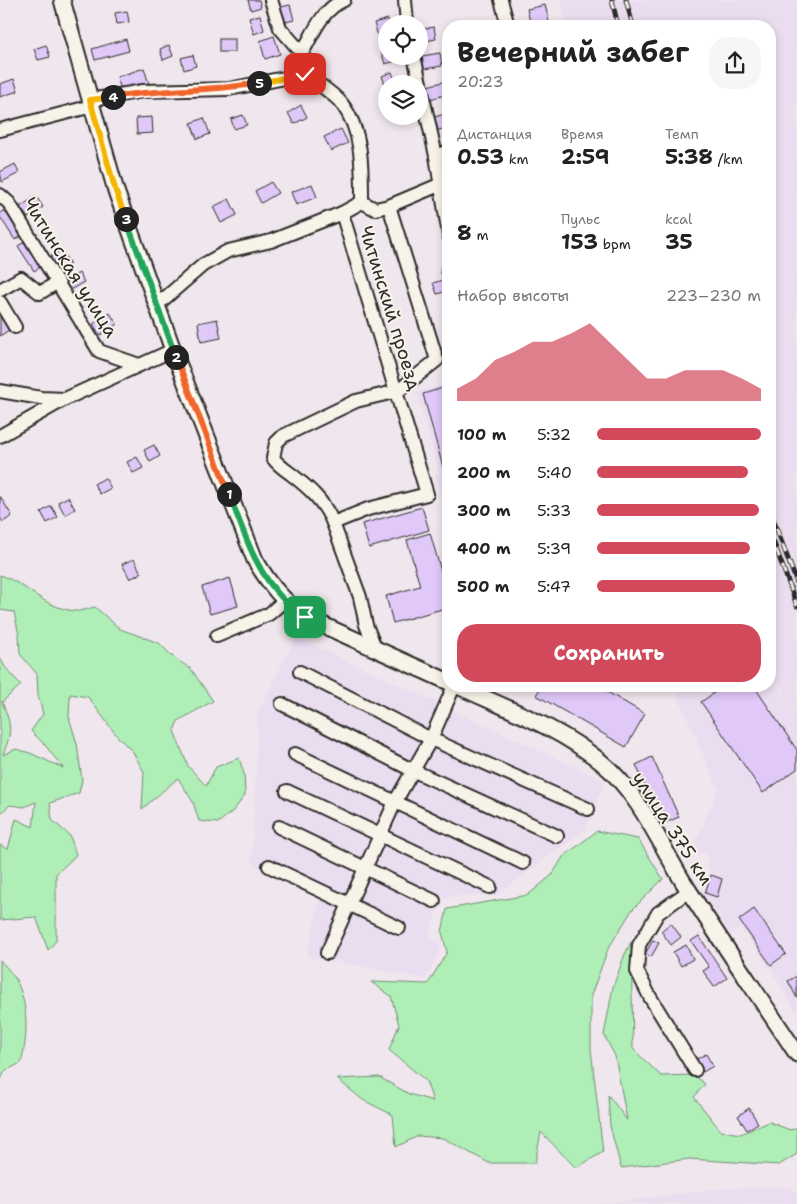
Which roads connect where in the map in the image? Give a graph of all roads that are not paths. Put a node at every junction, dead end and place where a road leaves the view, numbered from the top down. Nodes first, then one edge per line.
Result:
1 (62, 0) edge
2 (271, 0) edge
3 (344, 0) edge
4 (405, 0) edge
5 (501, 0) edge
6 (406, 15) edge
7 (506, 20) edge
8 (302, 53) junction
9 (416, 65) edge
10 (305, 74) junction
11 (91, 103) junction
12 (0, 130) edge
13 (442, 154) edge
14 (436, 156) junction
15 (439, 185) junction
16 (0, 195) edge
17 (442, 200) edge
18 (362, 202) junction
19 (389, 206) junction
20 (342, 213) junction
21 (58, 282) junction
22 (0, 290) edge
23 (0, 302) edge
24 (157, 305) junction
25 (15, 327) dead end
26 (173, 350) junction
27 (139, 365) junction
28 (0, 390) edge
29 (398, 390) junction
30 (65, 399) junction
31 (0, 436) edge
32 (333, 523) junction
33 (284, 602) junction
34 (217, 636) dead end
35 (376, 650) junction
36 (300, 672) dead end
37 (442, 679) edge
38 (453, 692) edge
39 (470, 692) edge
40 (282, 704) dead end
41 (431, 738) junction
42 (296, 754) dead end
43 (412, 770) junction
44 (287, 792) dead end
45 (395, 802) junction
46 (588, 809) dead end
47 (279, 827) dead end
48 (557, 836) dead end
49 (381, 837) junction
50 (523, 863) dead end
51 (269, 866) dead end
52 (365, 869) junction
53 (490, 887) dead end
54 (689, 891) junction
55 (434, 901) dead end
56 (351, 904) junction
57 (399, 928) dead end
58 (327, 952) dead end
59 (797, 1054) edge
60 (695, 1070) dead end

1 - 11 main road
2 - 8 street
3 - 8 street
4 - 6 street
5 - 7 street
8 - 10 street
9 - 14 street
10 - 11 street
10 - 18 street, Читинский проезд
11 - 12 street
11 - 24 main road
13 - 14 street
14 - 15 street
15 - 17 street
15 - 19 street
16 - 21 street, Читинская улица
18 - 19 street
18 - 20 street, Читинский проезд
19 - 29 street
20 - 24 street
20 - 29 street, Читинский проезд
21 - 22 street
21 - 27 street, Читинская улица
23 - 25 street
24 - 26 main road
26 - 27 street
26 - 33 main road
27 - 30 street
28 - 30 street
29 - 32 street, Читинский проезд
29 - 32 street
30 - 31 street
32 - 35 street
33 - 34 street
33 - 35 main road
35 - 37 main road
36 - 41 street
38 - 41 street
39 - 54 main road, улица 375 км
40 - 43 street
41 - 43 street
41 - 46 street
42 - 45 street
43 - 45 street
43 - 48 street
44 - 49 street
45 - 49 street
45 - 50 street
47 - 52 street
49 - 52 street
49 - 53 street
51 - 56 street
52 - 55 street
52 - 56 street
54 - 59 main road, улица 375 км
54 - 60 street
56 - 57 street
56 - 58 street

